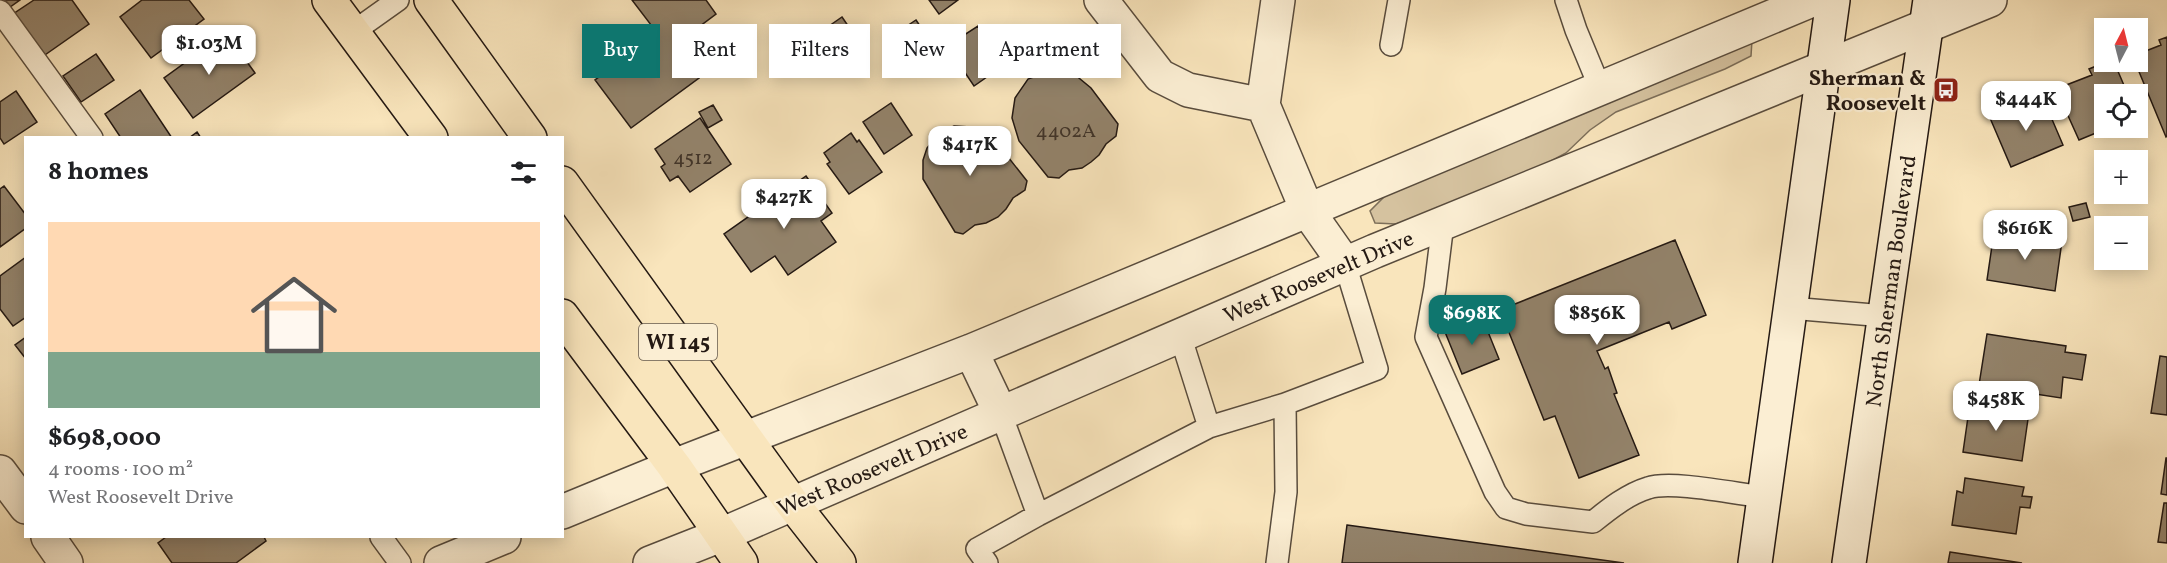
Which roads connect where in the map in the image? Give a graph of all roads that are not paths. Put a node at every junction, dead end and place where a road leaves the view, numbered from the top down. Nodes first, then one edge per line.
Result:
1 (329, 0) edge
2 (398, 0) edge
3 (431, 0) edge
4 (1101, 0) edge
5 (1278, 0) edge
6 (1399, 0) edge
7 (1566, 0) edge
8 (1812, 0) edge
9 (1833, 0) edge
10 (1990, 0) edge
11 (0, 11) edge
12 (1929, 13) edge
13 (353, 32) junction
14 (1391, 45) dead end
15 (1823, 69) junction
16 (1600, 88) junction
17 (1263, 105) junction
18 (91, 136) edge
19 (430, 136) edge
20 (529, 136) edge
21 (564, 186) edge
22 (1307, 210) junction
23 (1443, 223) junction
24 (1346, 264) junction
25 (1790, 308) junction
26 (1885, 316) junction
27 (564, 319) edge
28 (1180, 335) junction
29 (971, 351) junction
30 (1285, 404) junction
31 (1001, 414) junction
32 (1209, 427) junction
33 (747, 438) junction
34 (674, 466) junction
35 (0, 472) edge
36 (1764, 497) junction
37 (792, 503) junction
38 (24, 504) edge
39 (564, 511) edge
40 (1038, 515) junction
41 (721, 535) junction
42 (49, 538) edge
43 (382, 538) edge
44 (502, 538) edge
45 (66, 563) edge
46 (400, 563) edge
47 (441, 563) edge
48 (650, 563) edge
49 (741, 563) edge
50 (839, 563) edge
51 (987, 563) edge
52 (1277, 563) edge
53 (1755, 563) edge
54 (1849, 563) edge

1 - 13 main road
2 - 13 lane
3 - 20 main road
4 - 17 street
5 - 17 street
6 - 14 lane
7 - 16 lane
8 - 16 street
9 - 15 street
10 - 12 street, West Roosevelt Drive
11 - 18 lane
12 - 15 street, West Roosevelt Drive
12 - 26 street, North Sherman Boulevard
13 - 19 main road
15 - 23 street, West Roosevelt Drive
15 - 25 street
16 - 22 street
17 - 22 street
21 - 33 main road, WI 145
22 - 24 street
22 - 29 street
23 - 24 street, West Roosevelt Drive
23 - 36 lane
24 - 28 street, West Roosevelt Drive
24 - 30 lane
25 - 26 lane
25 - 36 street
26 - 54 street, North Sherman Boulevard
27 - 34 main road
28 - 31 street, West Roosevelt Drive
28 - 32 lane
29 - 31 street
29 - 33 street
30 - 32 lane
30 - 52 lane
31 - 37 street, West Roosevelt Drive
31 - 40 lane
32 - 40 lane
33 - 34 street
33 - 37 main road, WI 145
34 - 39 street
34 - 41 main road
35 - 38 street
36 - 53 street
37 - 41 street, West Roosevelt Drive
37 - 50 main road, WI 145
40 - 51 lane
41 - 48 street, West Roosevelt Drive
41 - 49 main road
42 - 45 street
43 - 46 lane
44 - 47 street

